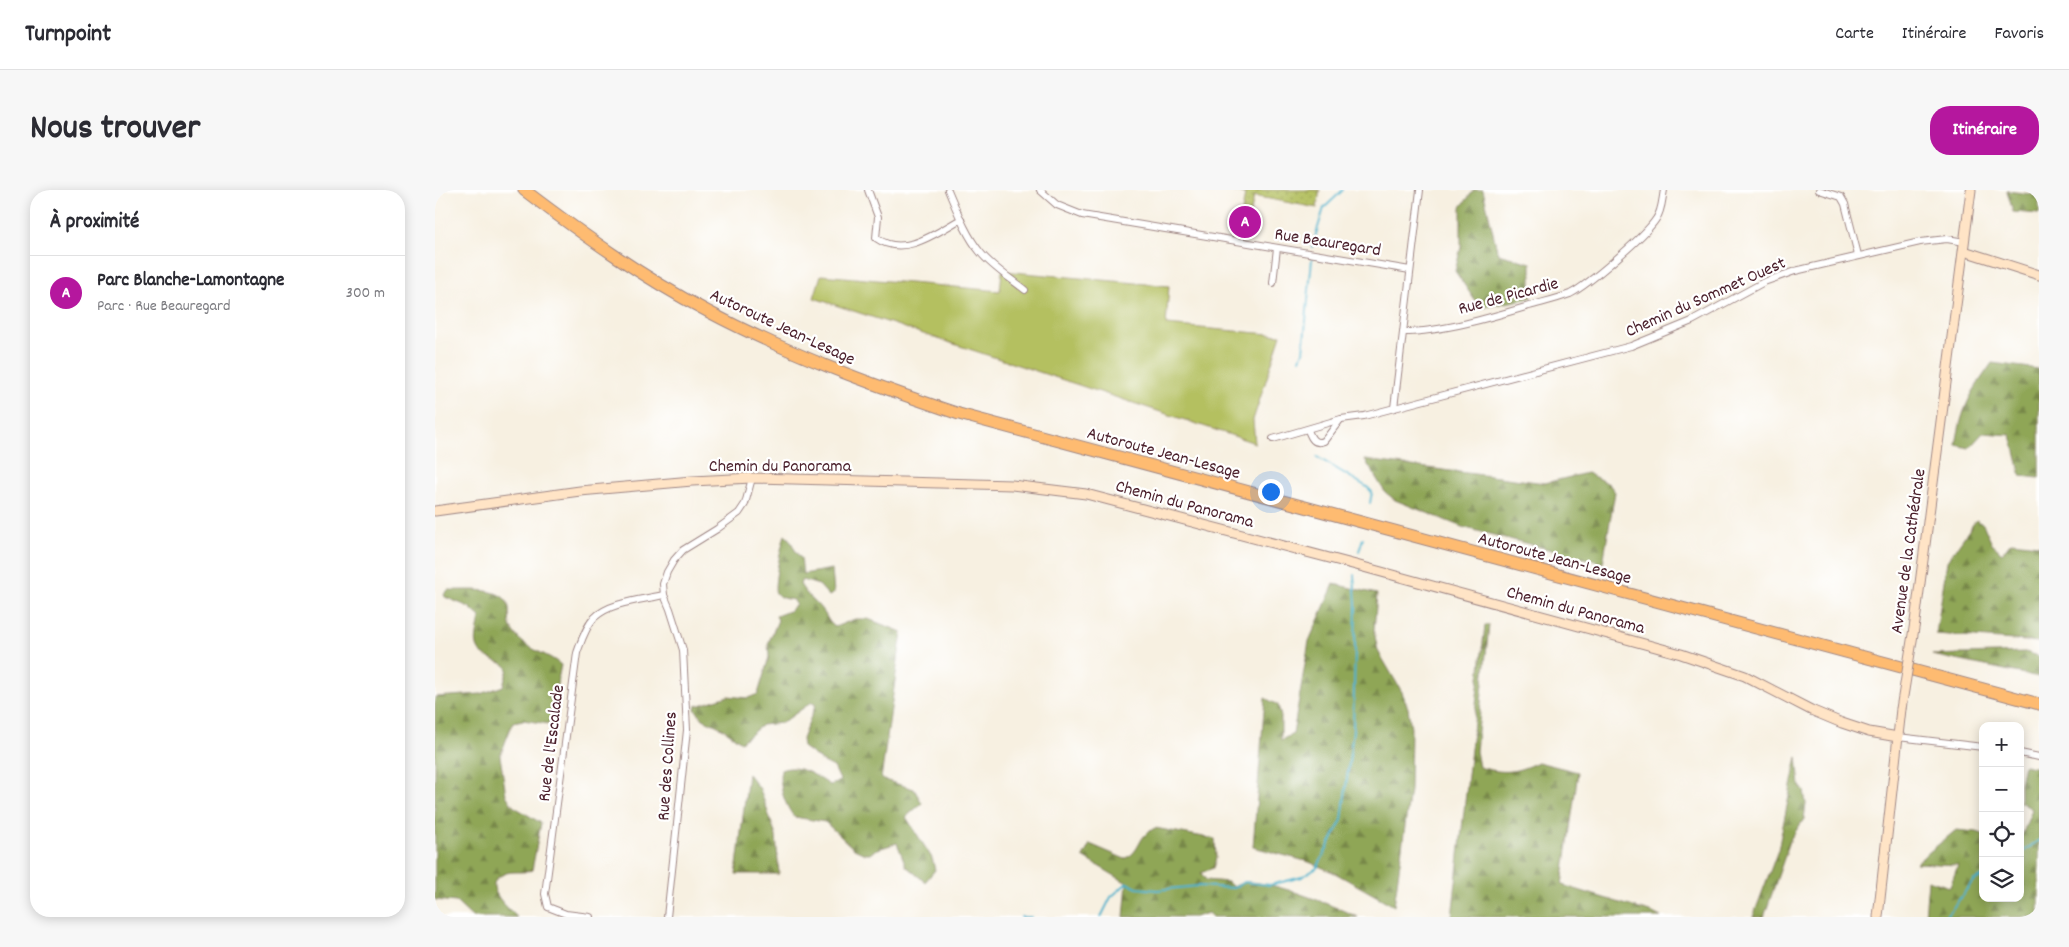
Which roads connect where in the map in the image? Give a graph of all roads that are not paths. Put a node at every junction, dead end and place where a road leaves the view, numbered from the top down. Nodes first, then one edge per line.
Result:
1 (524, 190) edge
2 (868, 190) edge
3 (948, 190) edge
4 (1040, 190) edge
5 (1420, 190) edge
6 (1664, 190) edge
7 (1819, 190) edge
8 (1971, 190) edge
9 (961, 219) junction
10 (1965, 247) junction
11 (1277, 248) junction
12 (1858, 255) junction
13 (1411, 270) junction
14 (2039, 275) edge
15 (1273, 283) dead end
16 (1025, 290) dead end
17 (1403, 332) junction
18 (1394, 408) junction
19 (1341, 419) junction
20 (1308, 430) junction
21 (1273, 439) dead end
22 (752, 478) junction
23 (435, 511) edge
24 (663, 595) junction
25 (2039, 704) edge
26 (1898, 737) junction
27 (1979, 747) edge
28 (2024, 754) edge
29 (2039, 757) edge
30 (590, 917) edge
31 (667, 917) edge
32 (1877, 917) edge

1 - 25 highway, Autoroute Jean-Lesage
2 - 9 street
3 - 9 street
4 - 11 street, Rue Beauregard
5 - 13 street
6 - 17 street, Rue de Picardie
7 - 12 street
8 - 10 street, Avenue de la Cathédrale
9 - 16 street
10 - 12 street, Chemin du Sommet Ouest
10 - 14 street
10 - 26 street, Avenue de la Cathédrale, bridge
11 - 13 street, Rue Beauregard
11 - 15 street
12 - 18 street, Chemin du Sommet Ouest
13 - 17 street
17 - 18 street
18 - 19 street, Chemin du Sommet Ouest
19 - 20 street, Chemin du Sommet Ouest
19 - 20 street
20 - 21 street, Chemin du Sommet Ouest
22 - 23 street, Chemin du Panorama
22 - 24 street
22 - 26 street, Chemin du Panorama
24 - 30 street, Rue de l'Escalade
24 - 31 street, Rue des Collines
26 - 27 street
26 - 32 street, Avenue de la Cathédrale
28 - 29 street

